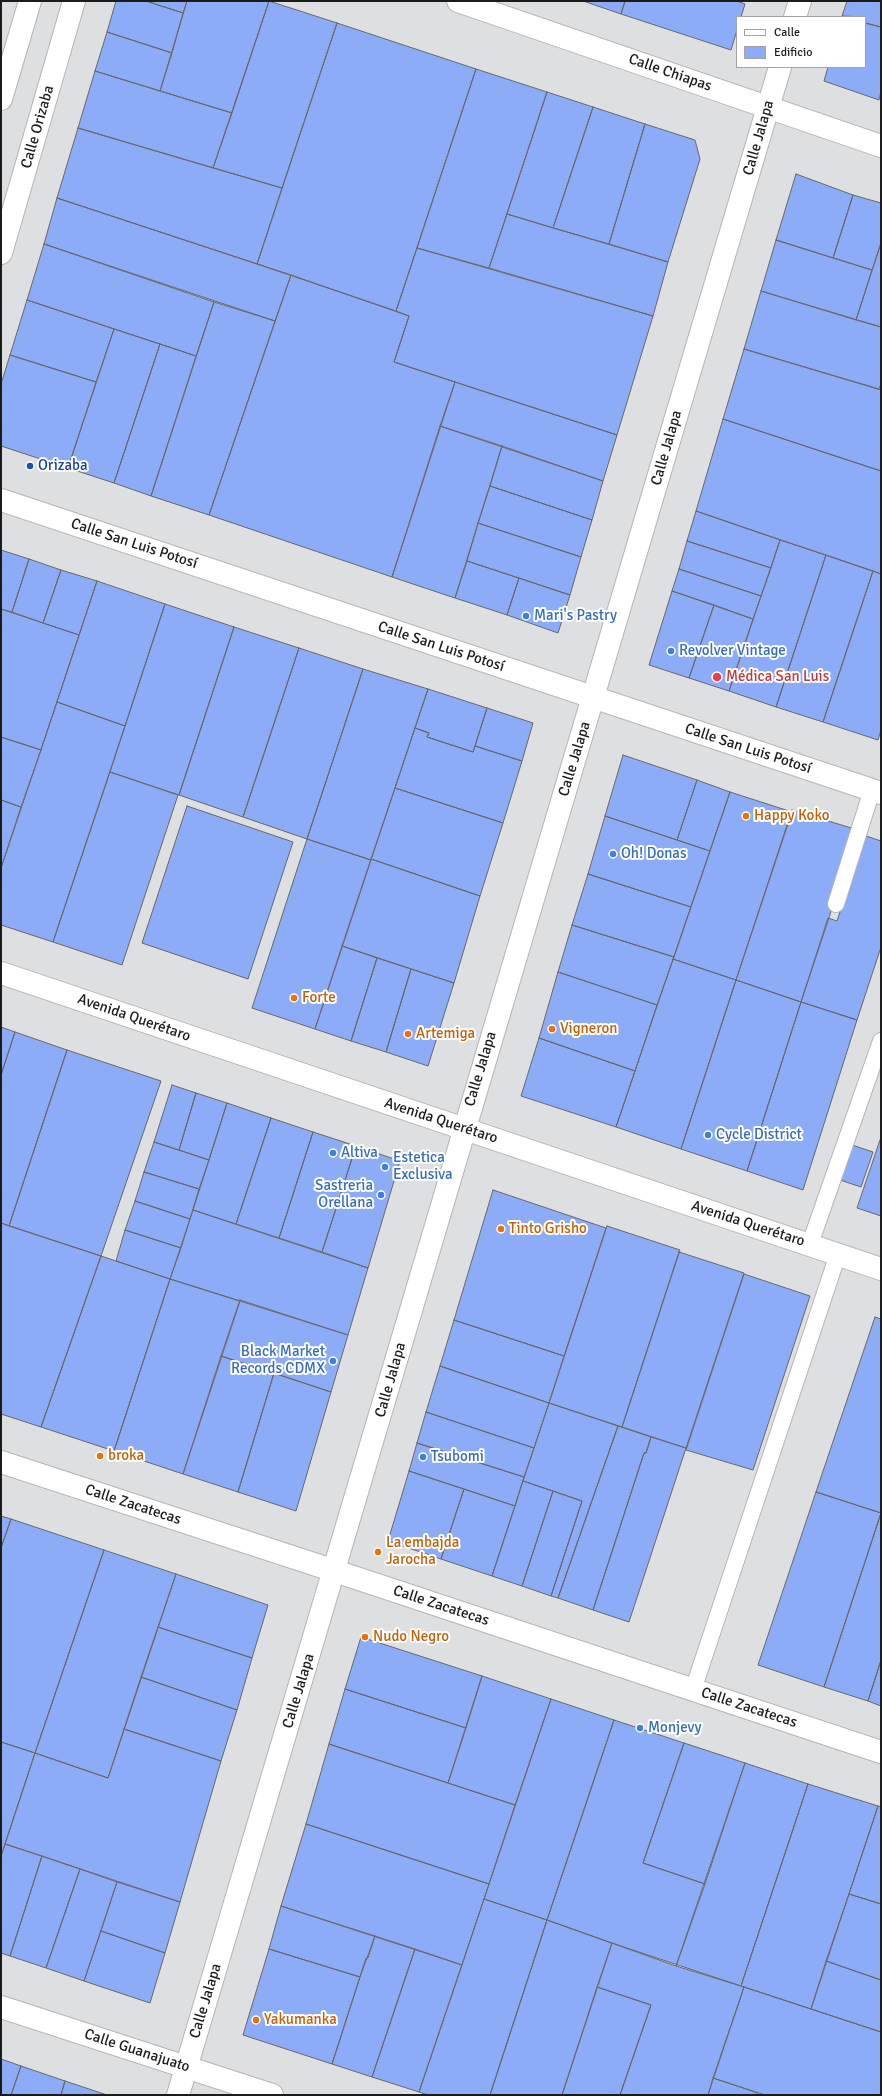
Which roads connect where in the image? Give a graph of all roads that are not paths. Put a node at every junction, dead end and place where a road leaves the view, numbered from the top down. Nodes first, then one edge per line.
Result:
1 (30, 1) edge
2 (74, 1) edge
3 (458, 1) edge
4 (800, 1) edge
5 (795, 16) edge
6 (780, 68) edge
7 (1, 99) edge
8 (768, 106) junction
9 (881, 146) edge
10 (1, 253) edge
11 (1, 500) edge
12 (593, 697) junction
13 (876, 792) edge
14 (836, 904) dead end
15 (1, 973) edge
16 (881, 1041) edge
17 (464, 1128) junction
18 (810, 1244) junction
19 (838, 1254) junction
20 (881, 1269) edge
21 (1, 1462) edge
22 (335, 1571) junction
23 (693, 1690) junction
24 (881, 1752) edge
25 (1, 2007) edge
26 (187, 2067) junction
27 (178, 2095) edge
28 (272, 2095) edge

1 - 7 street
2 - 10 street, Calle Orizaba
3 - 8 street, Calle Chiapas
4 - 5 street
6 - 8 street, Calle Jalapa
8 - 9 street, Calle Chiapas
8 - 12 street, Calle Jalapa
11 - 12 street, Calle San Luis Potosí
12 - 13 street, Calle San Luis Potosí
12 - 17 street, Calle Jalapa
13 - 14 lane
15 - 17 street, Avenida Querétaro
16 - 18 lane
17 - 18 street, Avenida Querétaro
17 - 22 street, Calle Jalapa
18 - 19 street, Avenida Querétaro
19 - 20 street, Avenida Querétaro
19 - 23 lane
21 - 22 street, Calle Zacatecas
22 - 23 street, Calle Zacatecas
22 - 26 street, Calle Jalapa
23 - 24 street, Calle Zacatecas
25 - 26 street, Calle Guanajuato
26 - 27 street, Calle Jalapa
26 - 28 street, Calle Guanajuato

